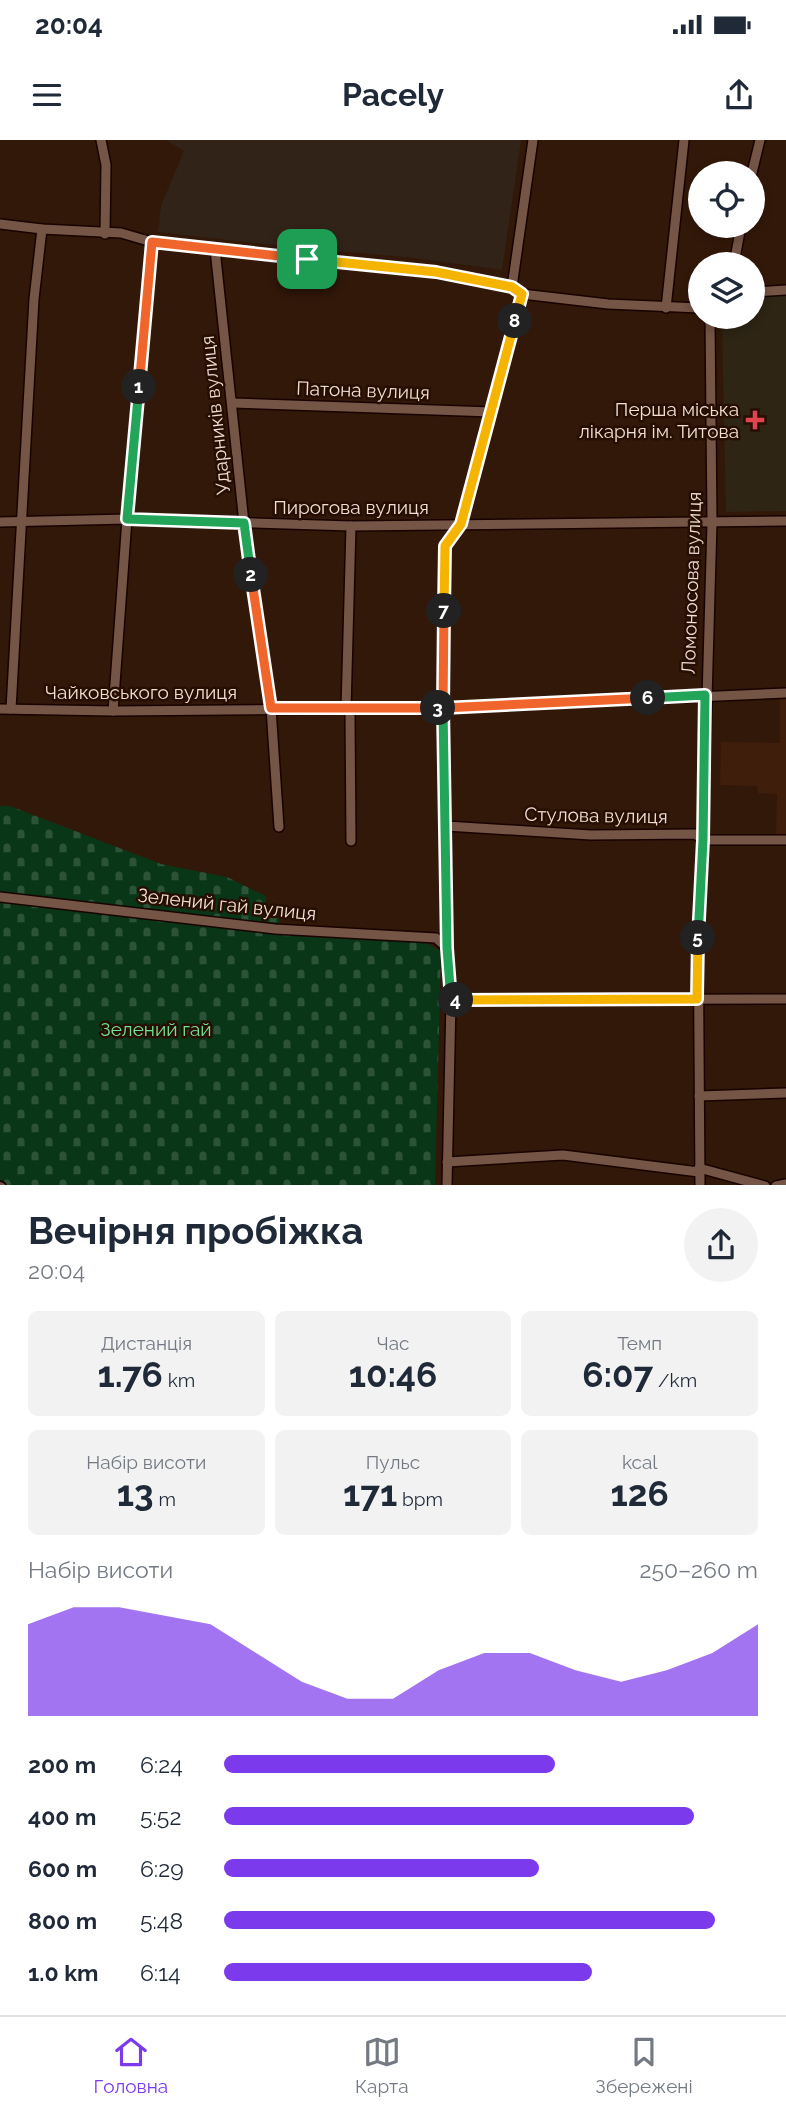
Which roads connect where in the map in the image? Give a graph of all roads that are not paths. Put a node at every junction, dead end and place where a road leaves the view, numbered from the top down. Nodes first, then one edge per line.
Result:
1 (101, 140) edge
2 (533, 140) edge
3 (684, 140) edge
4 (760, 140) edge
5 (755, 161) edge
6 (0, 224) edge
7 (42, 229) junction
8 (105, 234) junction
9 (152, 242) junction
10 (215, 248) junction
11 (512, 287) junction
12 (786, 290) edge
13 (765, 291) edge
14 (522, 294) junction
15 (666, 308) junction
16 (688, 308) edge
17 (710, 329) edge
18 (232, 403) junction
19 (492, 412) junction
20 (127, 519) junction
21 (786, 521) edge
22 (0, 522) edge
23 (712, 522) junction
24 (20, 523) junction
25 (244, 523) junction
26 (461, 524) junction
27 (351, 526) junction
28 (786, 693) edge
29 (705, 695) junction
30 (271, 708) junction
31 (443, 708) junction
32 (0, 709) edge
33 (11, 709) junction
34 (346, 709) junction
35 (113, 711) junction
36 (446, 826) junction
37 (279, 827) dead end
38 (703, 840) junction
39 (786, 840) edge
40 (351, 841) dead end
41 (0, 897) edge
42 (447, 948) junction
43 (697, 999) junction
44 (786, 999) edge
45 (451, 1000) junction
46 (786, 1093) edge
47 (699, 1096) junction
48 (447, 1162) junction
49 (699, 1170) junction
50 (786, 1184) edge
51 (447, 1185) edge
52 (700, 1185) edge
53 (765, 1185) edge
54 (776, 1185) edge

1 - 8 street
2 - 11 street
3 - 15 street
4 - 5 street
6 - 7 street
7 - 8 street
7 - 24 street
8 - 9 street
9 - 10 street
9 - 20 street
10 - 11 street
10 - 18 street, Ударників вулиця
11 - 14 street
12 - 13 street
14 - 15 street
14 - 19 street
15 - 16 street
17 - 23 street, Ломоносова вулиця
18 - 19 street, Патона вулиця
18 - 25 street, Ударників вулиця
19 - 26 street
20 - 24 street, Пирогова вулиця
20 - 25 street, Пирогова вулиця
20 - 35 street
21 - 23 street, Пирогова вулиця
22 - 24 street, Пирогова вулиця
23 - 26 street, Пирогова вулиця
23 - 29 street, Ломоносова вулиця
24 - 33 street
25 - 27 street, Пирогова вулиця
25 - 30 street, Ударників вулиця
26 - 27 street, Пирогова вулиця
26 - 31 street
27 - 34 street
28 - 29 street, Чайковського вулиця
29 - 31 street, Чайковського вулиця
29 - 38 street, Ломоносова вулиця
30 - 34 street, Чайковського вулиця
30 - 35 street, Чайковського вулиця
30 - 37 street, Ударників вулиця
31 - 34 street, Чайковського вулиця
31 - 36 street
32 - 33 street, Чайковського вулиця
33 - 35 street, Чайковського вулиця
34 - 40 street
36 - 38 street, Стулова вулиця
36 - 42 street
38 - 39 street, Стулова вулиця
38 - 43 street, Ломоносова вулиця
41 - 42 street, Зелений гай вулиця
42 - 45 street
43 - 44 street
43 - 45 street
43 - 47 street, Ломоносова вулиця
45 - 48 street
46 - 47 street
47 - 49 street, Ломоносова вулиця
48 - 49 street
48 - 51 street
49 - 52 street, Ломоносова вулиця
49 - 53 street
50 - 54 street

